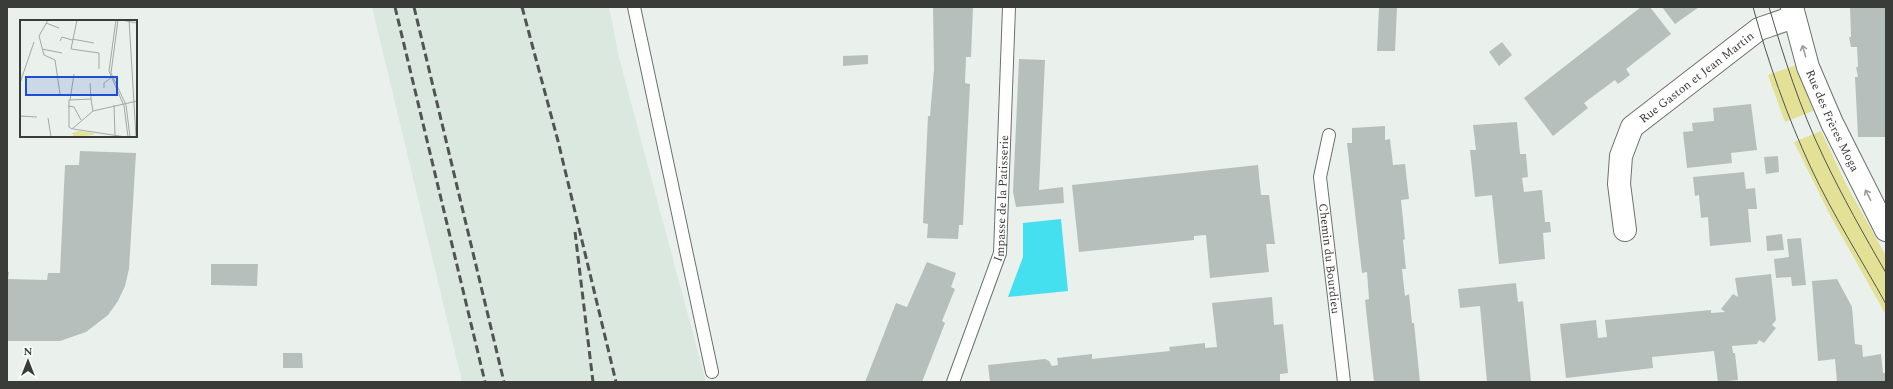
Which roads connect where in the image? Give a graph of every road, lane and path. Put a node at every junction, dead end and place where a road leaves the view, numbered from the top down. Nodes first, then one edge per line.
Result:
1 (634, 7) edge
2 (1009, 7) edge
3 (1793, 12) edge
4 (1328, 135) dead end
5 (1625, 230) dead end
6 (1886, 230) edge
7 (712, 372) dead end
8 (953, 382) edge
9 (1344, 382) edge

1 - 7 lane
2 - 8 lane, Impasse de la Patisserie
3 - 5 street, Rue Gaston et Jean Martin
6 -> 3 street, Rue des Frères Moga
4 - 9 lane, Chemin du Bourdieu

